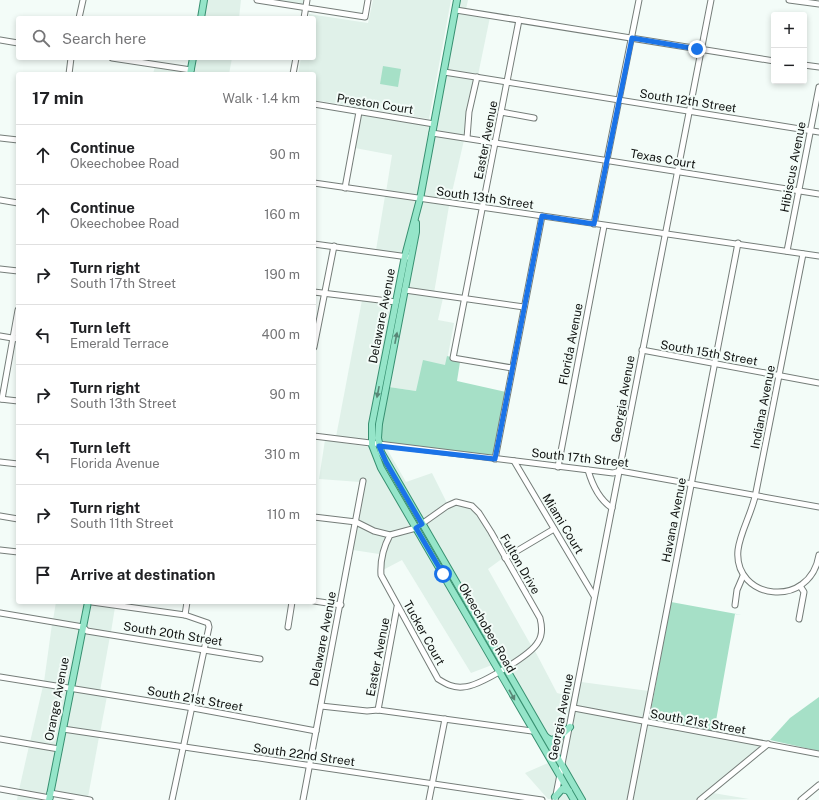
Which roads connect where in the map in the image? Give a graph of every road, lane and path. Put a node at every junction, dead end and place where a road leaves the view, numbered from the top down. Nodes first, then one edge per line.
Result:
1 (83, 0) edge
2 (204, 0) edge
3 (257, 0) edge
4 (307, 0) edge
5 (368, 0) edge
6 (457, 0) edge
7 (639, 0) edge
8 (789, 0) edge
9 (711, 1) edge
10 (819, 4) edge
11 (306, 8) junction
12 (456, 10) junction
13 (79, 16) edge
14 (201, 16) edge
15 (304, 16) edge
16 (519, 20) junction
17 (632, 38) junction
18 (0, 40) edge
19 (16, 43) edge
20 (701, 50) junction
21 (71, 60) edge
22 (123, 60) edge
23 (193, 60) edge
24 (296, 60) edge
25 (771, 61) edge
26 (807, 65) edge
27 (819, 67) edge
28 (69, 72) edge
29 (190, 72) edge
30 (293, 72) edge
31 (444, 72) junction
32 (477, 77) junction
33 (507, 82) junction
34 (819, 87) edge
35 (619, 100) junction
36 (316, 104) edge
37 (359, 112) junction
38 (501, 112) junction
39 (689, 112) junction
40 (534, 118) dead end
41 (434, 124) junction
42 (811, 130) junction
43 (432, 132) junction
44 (819, 132) edge
45 (0, 138) edge
46 (466, 138) junction
47 (16, 140) edge
48 (495, 142) junction
49 (607, 159) junction
50 (677, 172) junction
51 (316, 183) edge
52 (345, 188) junction
53 (799, 190) junction
54 (819, 194) edge
55 (420, 199) junction
56 (0, 200) edge
57 (16, 203) edge
58 (483, 207) junction
59 (542, 216) junction
60 (594, 224) junction
61 (604, 226) junction
62 (664, 234) junction
63 (316, 244) edge
64 (738, 244) junction
65 (334, 246) junction
66 (787, 251) junction
67 (803, 254) junction
68 (819, 256) edge
69 (408, 257) junction
70 (0, 269) edge
71 (16, 271) edge
72 (405, 290) junction
73 (316, 292) edge
74 (325, 293) junction
75 (464, 299) junction
76 (396, 302) junction
77 (524, 307) junction
78 (0, 336) edge
79 (316, 337) edge
80 (15, 338) edge
81 (642, 350) junction
82 (714, 364) junction
83 (512, 368) junction
84 (779, 376) junction
85 (819, 383) edge
86 (1, 399) edge
87 (16, 401) edge
88 (316, 436) edge
89 (372, 445) junction
90 (379, 446) junction
91 (495, 459) junction
92 (514, 461) junction
93 (0, 462) edge
94 (16, 464) edge
95 (558, 467) junction
96 (588, 470) junction
97 (620, 471) junction
98 (363, 481) dead end
99 (691, 484) junction
100 (756, 495) junction
101 (612, 508) junction
102 (819, 508) edge
103 (0, 516) edge
104 (316, 517) edge
105 (16, 519) edge
106 (356, 522) junction
107 (422, 524) junction
108 (416, 528) junction
109 (554, 529) junction
110 (390, 535) junction
111 (0, 550) edge
112 (16, 552) edge
113 (819, 555) edge
114 (505, 558) junction
115 (743, 576) junction
116 (800, 586) junction
117 (594, 596) junction
118 (316, 601) edge
119 (88, 604) edge
120 (106, 604) edge
121 (187, 604) edge
122 (292, 604) edge
123 (341, 605) junction
124 (735, 605) dead end
125 (397, 607) junction
126 (0, 613) edge
127 (185, 615) junction
128 (799, 619) dead end
129 (83, 627) junction
130 (288, 628) dead end
131 (205, 649) junction
132 (260, 660) dead end
133 (505, 667) junction
134 (500, 672) junction
135 (0, 677) edge
136 (71, 688) junction
137 (321, 706) junction
138 (193, 708) junction
139 (574, 708) junction
140 (378, 710) junction
141 (445, 719) junction
142 (646, 722) junction
143 (570, 727) junction
144 (63, 729) junction
145 (316, 731) junction
146 (532, 731) junction
147 (546, 737) junction
148 (0, 739) edge
149 (768, 744) junction
150 (184, 748) junction
151 (59, 749) junction
152 (819, 754) edge
153 (309, 766) junction
154 (562, 766) junction
155 (559, 774) junction
156 (432, 784) junction
157 (819, 785) edge
158 (0, 789) edge
159 (569, 791) junction
160 (50, 797) edge
161 (555, 798) edge
162 (90, 800) edge
163 (172, 800) edge
164 (303, 800) edge
165 (429, 800) edge
166 (542, 800) edge
167 (574, 800) edge
168 (582, 800) edge
169 (630, 800) edge
170 (700, 800) edge
171 (801, 800) edge

1 - 13 street
2 - 14 main road
3 - 11 street
4 - 11 street
5 - 11 street
6 - 12 main road, Delaware Avenue
7 - 17 street
8 - 10 street
9 - 20 street, Georgia Avenue
11 - 15 street
12 - 16 street
12 - 31 main road, Delaware Avenue
16 - 17 street
16 - 33 street, Easter Avenue
17 - 20 street
17 - 35 street
18 - 19 street
20 - 25 street
20 - 39 street, Georgia Avenue
21 - 28 street
22 - 29 street
23 - 29 main road
24 - 30 street
26 - 27 street
31 - 32 street, South 12th Street
31 - 41 main road, Delaware Avenue
32 - 33 street, South 12th Street
32 - 46 street
33 - 35 street, South 12th Street
33 - 38 street, Easter Avenue
34 - 42 street, Hibiscus Avenue
35 - 39 street, South 12th Street
35 - 49 street
36 - 37 street, Preston Court
37 - 41 street, Preston Court
37 - 52 street
38 - 40 street
38 - 48 street, Easter Avenue
39 - 42 street, South 12th Street
39 - 50 street, Georgia Avenue
41 - 43 main road, Delaware Avenue
42 - 44 street, South 12th Street
42 - 53 street, Hibiscus Avenue
43 - 46 street, Texas Court
43 - 55 main road, Delaware Avenue
45 - 47 street
46 - 48 street, Texas Court
48 - 49 street, Texas Court
48 - 58 street, Easter Avenue
49 - 50 street, Texas Court
49 - 60 street
50 - 53 street, Texas Court
50 - 62 street, Georgia Avenue
51 - 52 street, South 13th Street
52 - 55 street, South 13th Street
53 - 54 street, Texas Court
53 - 66 street, Hibiscus Avenue
55 - 58 street, South 13th Street
55 - 69 main road, Delaware Avenue
56 - 57 street
58 - 59 street, South 13th Street
58 - 75 street, Easter Avenue
59 - 60 street, South 13th Street
59 - 77 street
60 - 61 street, South 13th Street
61 - 62 street, South 13th Street
61 - 95 street, Florida Avenue
62 - 64 street, South 13th Street
62 - 81 street, Georgia Avenue
63 - 65 street
64 - 66 street, South 13th Street
64 - 82 street, Havana Avenue
65 - 69 street
65 - 74 street
66 - 67 street, South 13th Street
67 - 68 street, South 13th Street
67 - 84 street, Indiana Avenue
69 - 72 main road, Delaware Avenue
69 - 76 main road, Delaware Avenue
70 - 71 street
72 - 75 street
90 -> 72 main road, Delaware Avenue
73 - 74 street
74 - 76 street
74 - 79 street
75 - 77 street
75 - 83 street, Easter Avenue
76 -> 89 main road, Delaware Avenue
77 - 83 street
78 - 80 street
80 - 86 street
81 - 82 street, South 15th Street
81 - 97 street, Georgia Avenue
82 - 84 street, South 15th Street
82 - 99 street, Havana Avenue
83 - 91 street
84 - 85 street, South 15th Street
84 - 100 street, Indiana Avenue
86 - 87 street
88 - 89 street, South 17th Street
89 - 90 street, South 17th Street
89 - 108 main road, Okeechobee Road
90 - 91 street, South 17th Street
90 - 107 main road, Okeechobee Road
91 - 92 street, South 17th Street
92 - 95 street, South 17th Street
92 - 109 street, Miami Court
93 - 94 street
95 - 96 street, South 17th Street
96 - 97 street, South 17th Street
96 - 101 street
97 - 99 street, South 17th Street
97 - 101 street, Georgia Avenue
98 - 106 street, Delaware Avenue
99 - 100 street, South 17th Street
99 - 142 street, Havana Avenue
100 - 102 street, South 17th Street
100 - 115 street, Indiana Avenue
101 - 117 street, Georgia Avenue
103 - 105 street
104 - 106 street
106 - 110 street
106 - 123 street, Delaware Avenue
107 - 108 street, Fulton Drive
107 - 114 street, Fulton Drive
107 - 133 main road, Okeechobee Road
108 - 110 street, Fulton Drive
108 - 134 main road, Okeechobee Road
109 - 114 street
109 - 117 street, Miami Court
110 - 125 street, Tucker Court
111 - 112 street
113 - 116 street
114 - 133 street, Fulton Drive
115 - 116 street
115 - 124 street
116 - 128 street
117 - 139 street, Georgia Avenue
118 - 123 street
119 - 129 main road, Orange Avenue
120 - 127 street
121 - 127 street
122 - 130 street
123 - 137 street, Delaware Avenue
125 - 134 street, Tucker Court
125 - 140 street, Easter Avenue
126 - 129 street, South 20th Street
127 - 131 street
129 - 131 street, South 20th Street
129 - 136 main road, Orange Avenue
131 - 132 street, South 20th Street
131 - 138 street
133 - 134 street, Fulton Drive
133 - 147 main road, Okeechobee Road
134 -> 146 main road, Okeechobee Road
135 - 136 street, South 21st Street
136 - 138 street, South 21st Street
136 - 144 main road, Orange Avenue
137 - 140 street
137 - 145 street, Delaware Avenue
138 - 145 street, South 21st Street
138 - 150 street
139 - 142 street, South 21st Street
139 - 143 street, Georgia Avenue
140 - 141 street
141 - 146 street
141 - 156 street
142 - 149 street, South 21st Street
142 - 169 street, Havana Avenue
143 - 147 main road
143 - 154 street, Georgia Avenue
144 - 150 street, South 22nd Street
144 - 151 main road, Orange Avenue
145 - 153 street, Delaware Avenue
146 - 155 main road, Okeechobee Road
147 - 154 main road, Okeechobee Road
148 - 151 street
149 - 152 street, South 21st Street
149 - 170 street
150 - 153 street, South 22nd Street
150 - 163 street
151 - 160 main road, Orange Avenue
153 - 156 street, South 22nd Street
153 - 164 street, Delaware Avenue
154 - 155 street, Georgia Avenue
154 - 168 main road, Okeechobee Road
155 - 159 main road, Okeechobee Road
155 - 161 street, Georgia Avenue
156 - 165 street
156 - 166 street, South 22nd Street
157 - 171 street
158 - 160 street
159 - 161 main road
159 - 167 main road, Okeechobee Road
160 - 162 street

